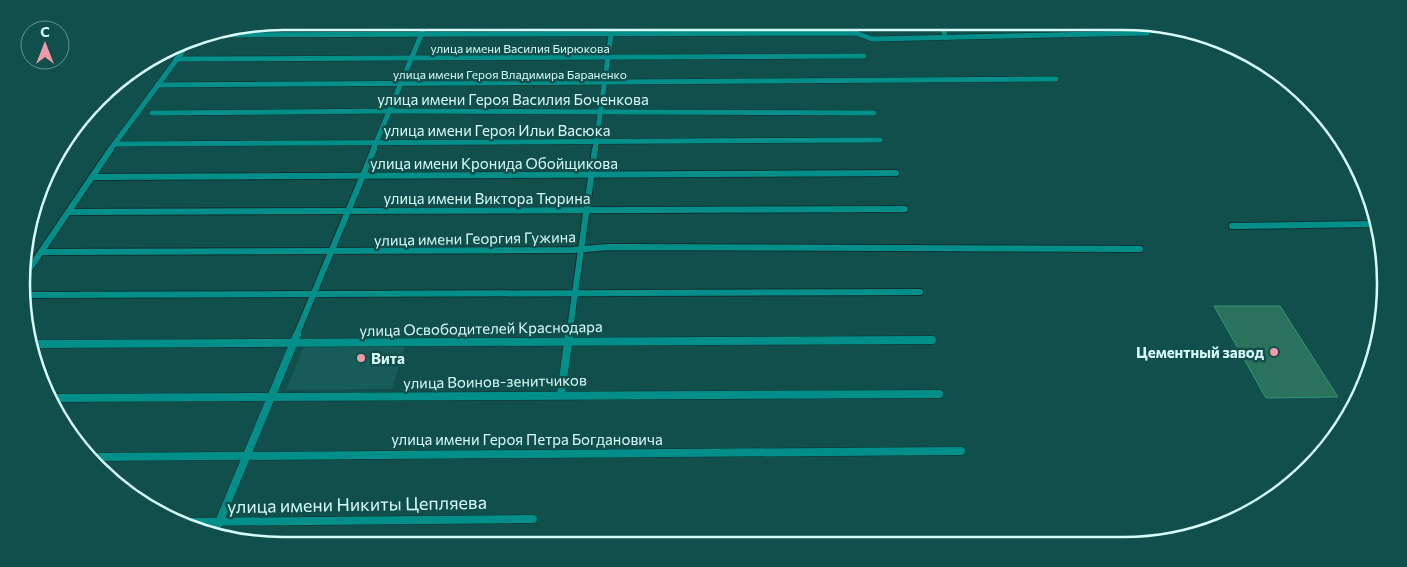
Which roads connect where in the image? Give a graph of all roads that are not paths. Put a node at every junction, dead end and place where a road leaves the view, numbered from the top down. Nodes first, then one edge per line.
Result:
1 (424, 30) edge
2 (612, 30) edge
3 (943, 30) edge
4 (1146, 31) edge
5 (611, 34) junction
6 (422, 35) junction
7 (231, 36) edge
8 (946, 38) junction
9 (183, 51) edge
10 (864, 56) dead end
11 (412, 58) junction
12 (608, 58) junction
13 (176, 59) junction
14 (1056, 79) dead end
15 (604, 84) junction
16 (157, 85) junction
17 (401, 85) junction
18 (390, 111) junction
19 (600, 112) junction
20 (152, 113) dead end
21 (874, 113) dead end
22 (880, 140) dead end
23 (596, 142) junction
24 (377, 143) junction
25 (114, 144) junction
26 (896, 174) dead end
27 (592, 175) junction
28 (363, 176) junction
29 (92, 177) junction
30 (905, 209) dead end
31 (587, 210) junction
32 (349, 211) junction
33 (68, 212) junction
34 (1370, 224) edge
35 (1232, 226) dead end
36 (581, 249) junction
37 (1140, 249) dead end
38 (41, 252) junction
39 (332, 252) junction
40 (31, 267) edge
41 (920, 292) dead end
42 (575, 293) junction
43 (314, 295) junction
44 (31, 296) edge
45 (569, 340) junction
46 (932, 340) dead end
47 (38, 344) edge
48 (294, 344) junction
49 (561, 394) junction
50 (939, 394) dead end
51 (57, 398) edge
52 (271, 398) junction
53 (961, 451) dead end
54 (247, 456) junction
55 (98, 457) edge
56 (533, 519) dead end
57 (197, 522) edge
58 (220, 522) junction
59 (217, 528) edge

1 - 6 street
2 - 5 street
3 - 8 street
4 - 8 street
5 - 6 street
5 - 8 street
5 - 12 street
6 - 7 street
6 - 11 street
9 - 13 street
10 - 12 street, улица имени Василия Бирюкова
11 - 12 street, улица имени Василия Бирюкова
11 - 13 street, улица имени Василия Бирюкова
11 - 17 street
12 - 15 street
13 - 16 street
14 - 15 street, улица имени Героя Владимира Бараненко
15 - 17 street, улица имени Героя Владимира Бараненко
15 - 19 street
16 - 17 street, улица имени Героя Владимира Бараненко
16 - 25 street
17 - 18 street
18 - 19 street, улица имени Героя Василия Боченкова
18 - 20 street, улица имени Героя Василия Боченкова
18 - 24 street
19 - 21 street, улица имени Героя Василия Боченкова
19 - 23 street
22 - 23 street, улица имени Героя Ильи Васюка
23 - 24 street, улица имени Героя Ильи Васюка
23 - 27 street
24 - 25 street, улица имени Героя Ильи Васюка
24 - 28 street
25 - 29 street
26 - 27 street, улица имени Кронида Обойщикова
27 - 28 street, улица имени Кронида Обойщикова
27 - 31 street
28 - 29 street, улица имени Кронида Обойщикова
28 - 32 street
29 - 33 street
30 - 31 street, улица имени Виктора Тюрина
31 - 32 street, улица имени Виктора Тюрина
31 - 36 street
32 - 33 street, улица имени Виктора Тюрина
32 - 39 street
33 - 38 street
34 - 35 street
36 - 37 street, улица имени Георгия Гужина
36 - 39 street, улица имени Георгия Гужина
36 - 42 street
38 - 39 street, улица имени Георгия Гужина
38 - 40 street
39 - 43 street
41 - 42 street
42 - 43 street
42 - 45 street
43 - 44 street
43 - 48 street
45 - 46 street, улица Освободителей Краснодара
45 - 48 street, улица Освободителей Краснодара
45 - 49 street
47 - 48 street, улица Освободителей Краснодара
48 - 52 street
49 - 50 street, улица Воинов-зенитчиков
49 - 52 street, улица Воинов-зенитчиков
51 - 52 street, улица Воинов-зенитчиков
52 - 54 street
53 - 54 street, улица имени Героя Петра Богдановича
54 - 55 street, улица имени Героя Петра Богдановича
54 - 58 street
56 - 58 street, улица имени Никиты Цепляева
57 - 58 street, улица имени Никиты Цепляева
58 - 59 street

